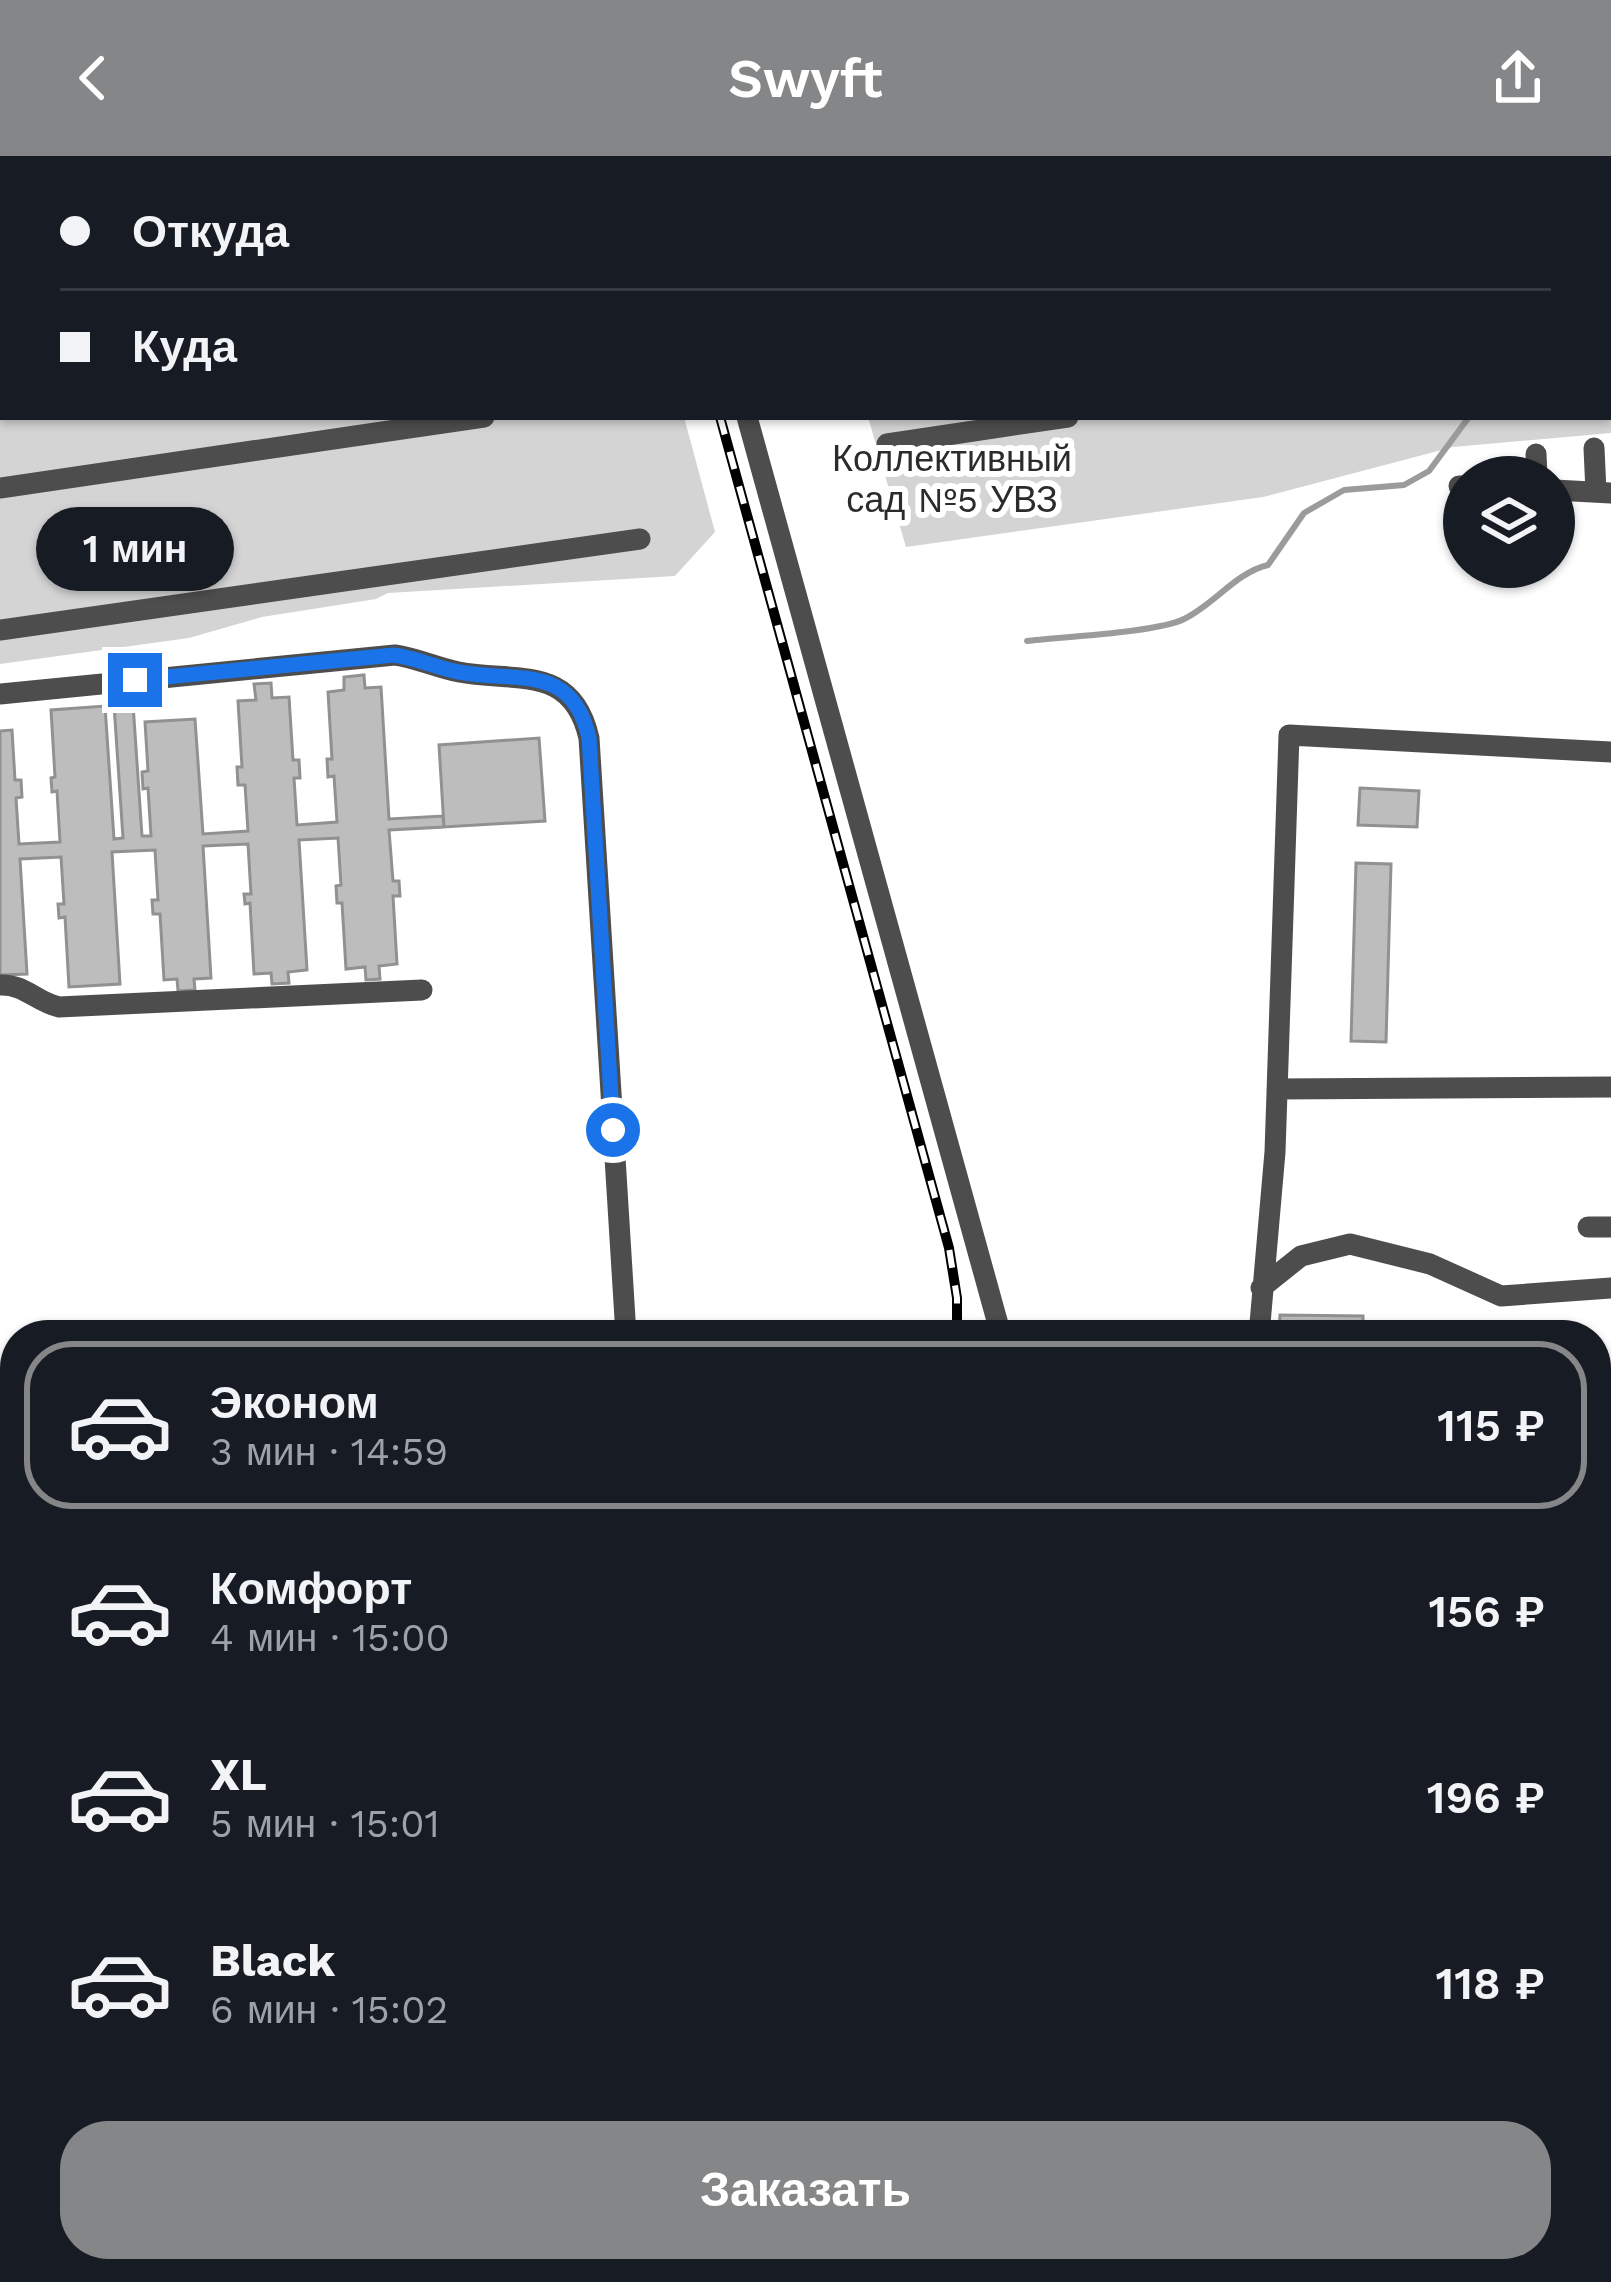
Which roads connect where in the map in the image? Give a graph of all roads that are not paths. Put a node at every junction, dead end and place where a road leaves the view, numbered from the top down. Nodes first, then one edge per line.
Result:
1 (464, 420) edge
2 (748, 420) edge
3 (1048, 420) edge
4 (887, 444) dead end
5 (1594, 448) dead end
6 (0, 488) edge
7 (1603, 492) edge
8 (640, 539) dead end
9 (0, 630) edge
10 (0, 694) edge
11 (1611, 752) edge
12 (0, 985) edge
13 (422, 990) dead end
14 (1611, 1087) edge
15 (1277, 1089) junction
16 (1261, 1288) junction
17 (1611, 1288) edge
18 (625, 1320) edge
19 (997, 1320) edge
20 (1260, 1320) edge

1 - 6 lane
2 - 19 lane
3 - 4 lane
5 - 7 lane
8 - 9 lane
10 - 18 lane
11 - 15 lane
12 - 13 lane
14 - 15 lane
15 - 16 lane
16 - 17 lane
16 - 20 lane

